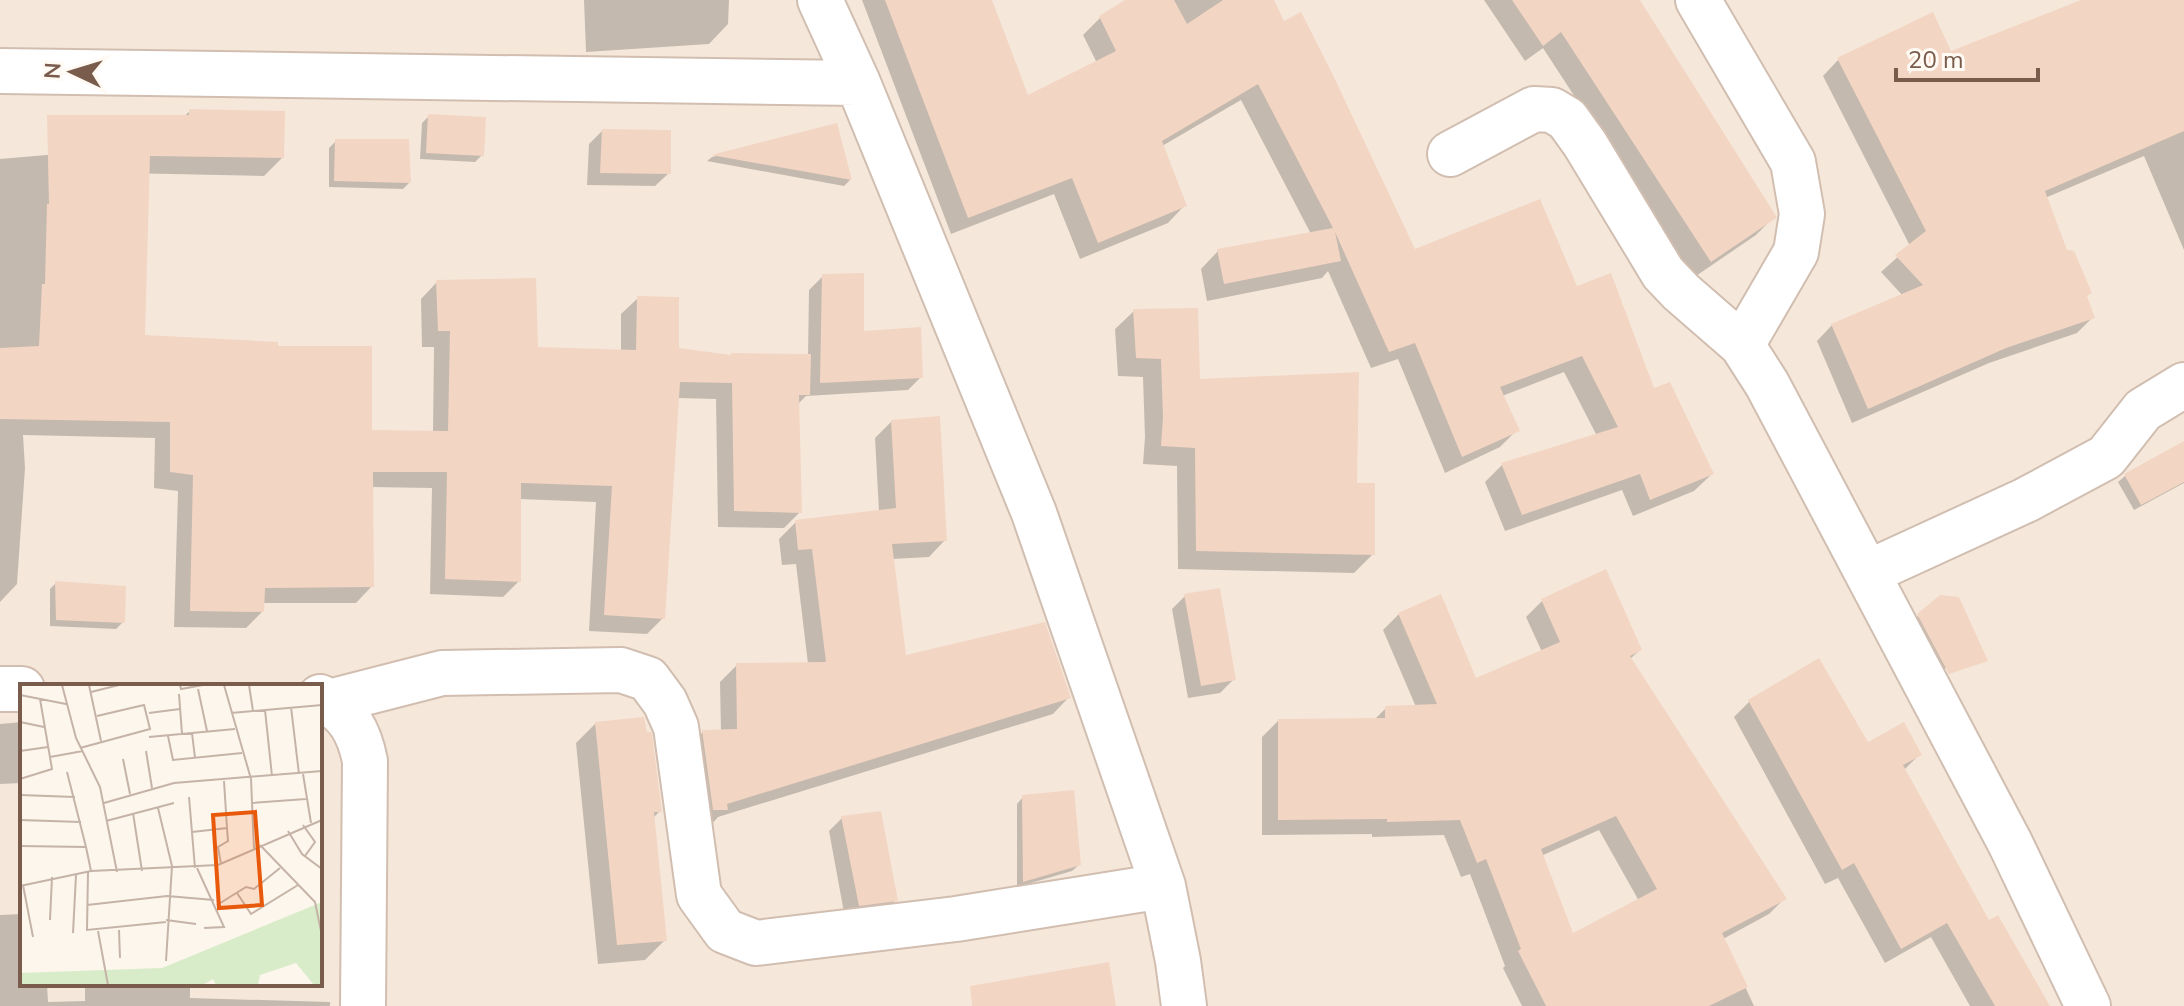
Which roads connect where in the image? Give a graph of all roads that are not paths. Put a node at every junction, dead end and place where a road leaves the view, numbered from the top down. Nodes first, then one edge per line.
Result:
1 (820, 0) edge
2 (1698, 0) edge
3 (0, 71) edge
4 (858, 83) junction
5 (1450, 154) dead end
6 (1742, 345) junction
7 (2184, 385) edge
8 (1867, 573) junction
9 (325, 700) edge
10 (1163, 886) junction
11 (363, 1006) edge
12 (1184, 1006) edge
13 (2088, 1006) edge

1 - 4 street
2 - 6 street
3 - 4 street
4 - 10 street
5 - 6 street
6 - 8 street
7 - 8 street
8 - 13 street
9 - 10 street
9 - 11 street
10 - 12 street

